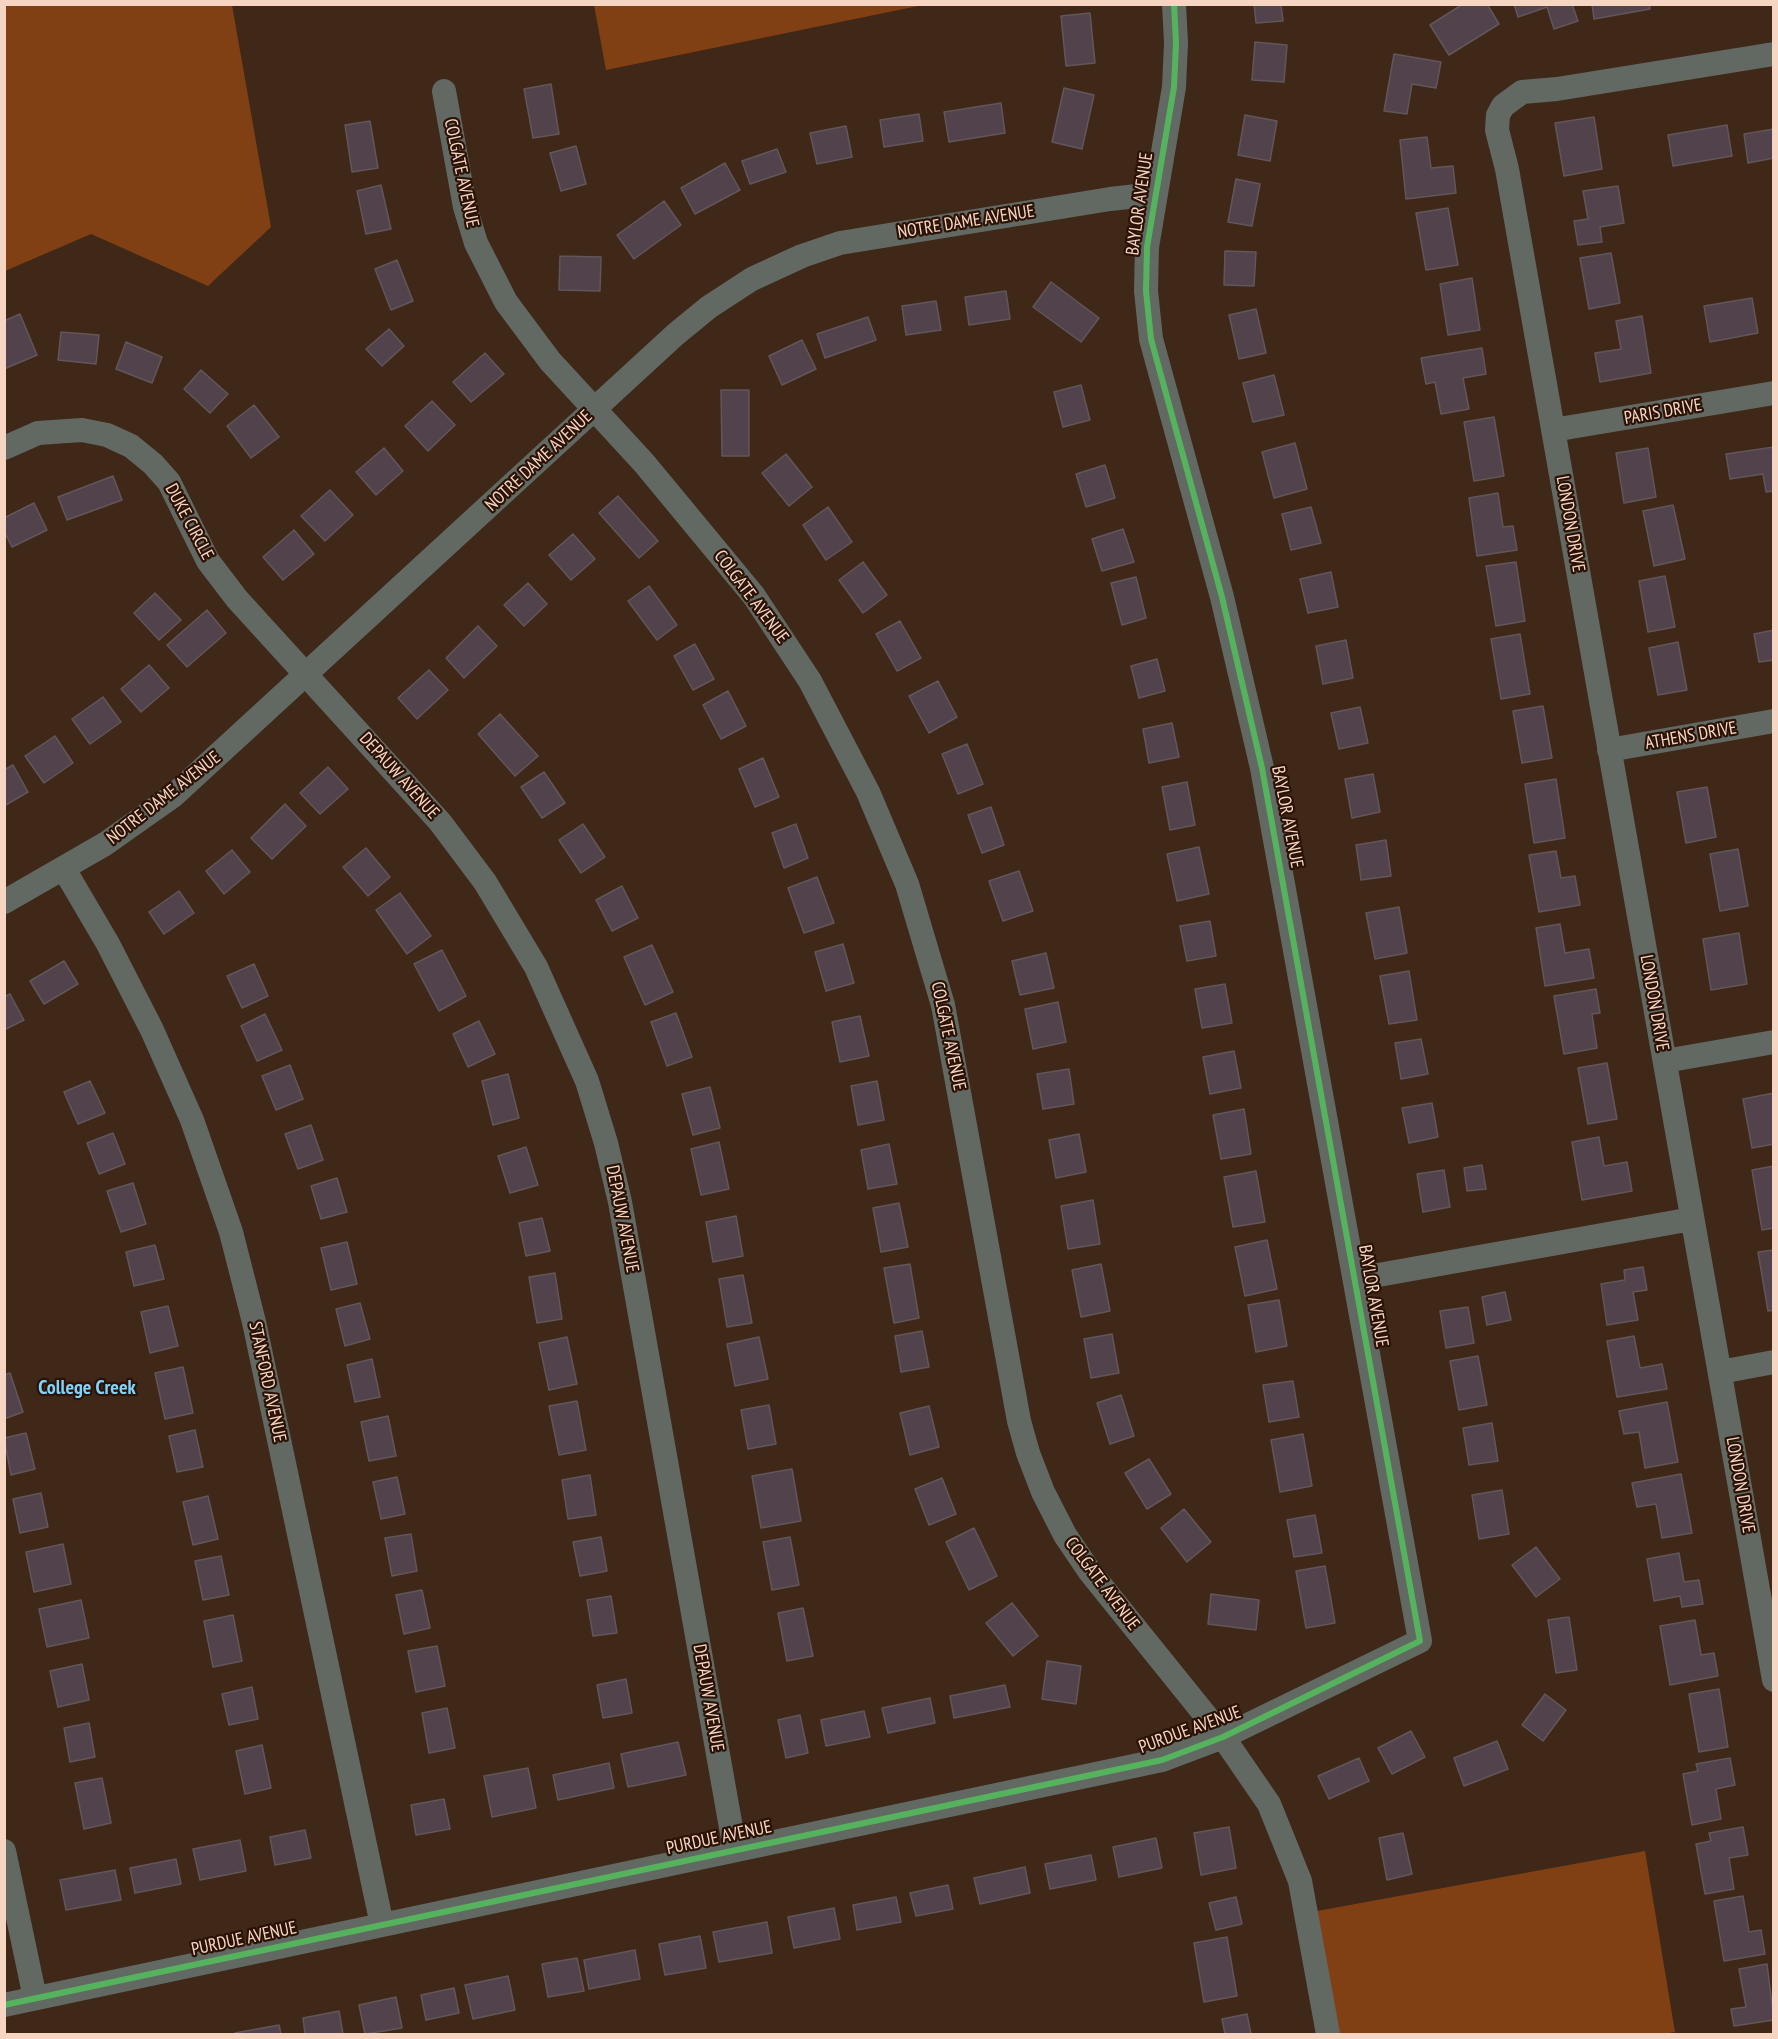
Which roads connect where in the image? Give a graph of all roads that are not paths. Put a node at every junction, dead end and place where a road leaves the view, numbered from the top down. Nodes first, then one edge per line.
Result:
1 (1174, 4) edge
2 (1773, 54) edge
3 (444, 91) dead end
4 (1155, 194) junction
5 (1773, 393) edge
6 (594, 409) junction
7 (1553, 430) junction
8 (4, 448) edge
9 (307, 674) junction
10 (1773, 722) edge
11 (1610, 750) junction
12 (64, 869) junction
13 (4, 902) edge
14 (1773, 1042) edge
15 (1665, 1061) junction
16 (1692, 1219) junction
17 (1356, 1279) junction
18 (1773, 1362) edge
19 (1720, 1372) junction
20 (1420, 1641) joint
21 (1773, 1680) edge
22 (1223, 1737) junction
23 (735, 1850) junction
24 (4, 1851) edge
25 (382, 1925) junction
26 (35, 1998) junction
27 (4, 2005) edge
28 (1328, 2034) edge

1 - 4 street, BAYLOR AVENUE
2 - 7 street, LONDON DRIVE
3 - 6 street, COLGATE AVENUE
4 - 6 street, NOTRE DAME AVENUE
4 - 17 street, BAYLOR AVENUE
5 - 7 street, PARIS DRIVE
6 - 9 street, NOTRE DAME AVENUE
6 - 22 street, COLGATE AVENUE
7 - 11 street, LONDON DRIVE
8 - 9 street, DUKE CIRCLE
9 - 12 street, NOTRE DAME AVENUE
9 - 23 street, DEPAUW AVENUE
10 - 11 street, ATHENS DRIVE
11 - 15 street, LONDON DRIVE
12 - 13 street, NOTRE DAME AVENUE
12 - 25 street, STANFORD AVENUE
14 - 15 street
15 - 16 street, LONDON DRIVE
16 - 17 street
16 - 19 street, LONDON DRIVE
17 - 20 street, BAYLOR AVENUE
18 - 19 street
19 - 21 street, LONDON DRIVE
20 - 22 street, PURDUE AVENUE
22 - 23 street, PURDUE AVENUE
22 - 28 street, COLGATE AVENUE
23 - 25 street, PURDUE AVENUE
24 - 26 street
25 - 26 street, PURDUE AVENUE
26 - 27 street, PURDUE AVENUE

